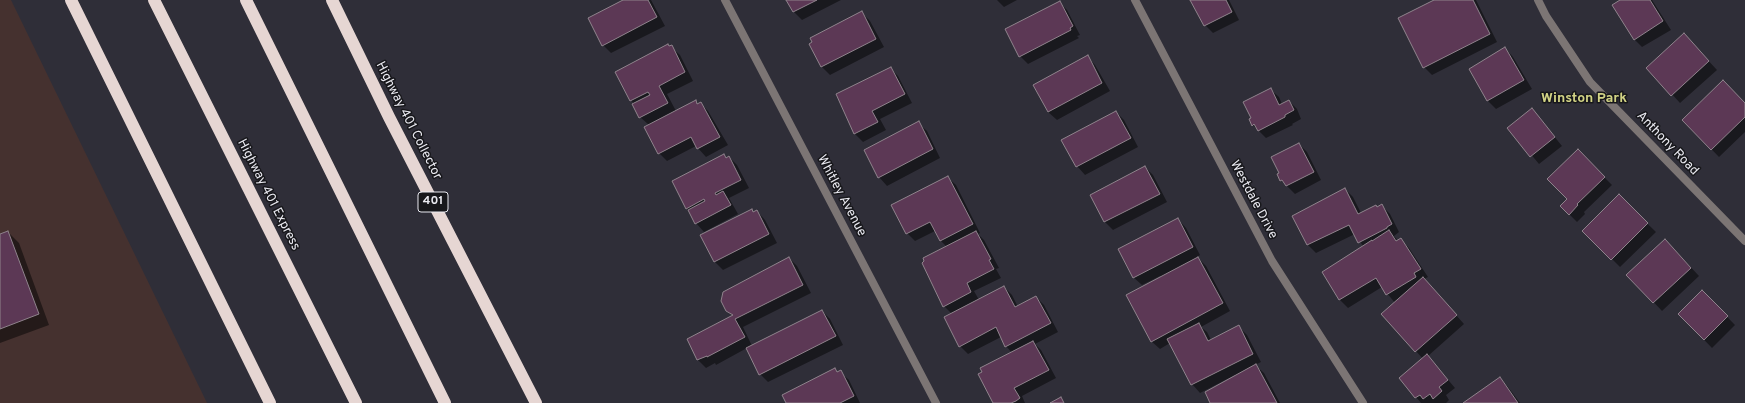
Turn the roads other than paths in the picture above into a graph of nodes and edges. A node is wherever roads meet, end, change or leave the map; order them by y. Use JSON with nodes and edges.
{"nodes":[{"id":1,"x":71,"y":0,"type":"edge"},
{"id":2,"x":154,"y":0,"type":"edge"},
{"id":3,"x":246,"y":0,"type":"edge"},
{"id":4,"x":332,"y":0,"type":"edge"},
{"id":5,"x":725,"y":0,"type":"edge"},
{"id":6,"x":1135,"y":0,"type":"edge"},
{"id":7,"x":1538,"y":0,"type":"edge"},
{"id":8,"x":1745,"y":240,"type":"edge"},
{"id":9,"x":270,"y":403,"type":"edge"},
{"id":10,"x":356,"y":403,"type":"edge"},
{"id":11,"x":446,"y":403,"type":"edge"},
{"id":12,"x":536,"y":403,"type":"edge"},
{"id":13,"x":936,"y":403,"type":"edge"},
{"id":14,"x":1363,"y":403,"type":"edge"}],
"edges":[{"from":1,"to":9,"type":"highway"},
{"from":2,"to":10,"type":"highway","name":"Highway 401 Express"},
{"from":3,"to":11,"type":"highway"},
{"from":4,"to":12,"type":"highway","name":"Highway 401 Collector","number":"401"},
{"from":5,"to":13,"type":"street","name":"Whitley Avenue"},
{"from":6,"to":14,"type":"street","name":"Westdale Drive"},
{"from":7,"to":8,"type":"street","name":"Anthony Road"}]}
